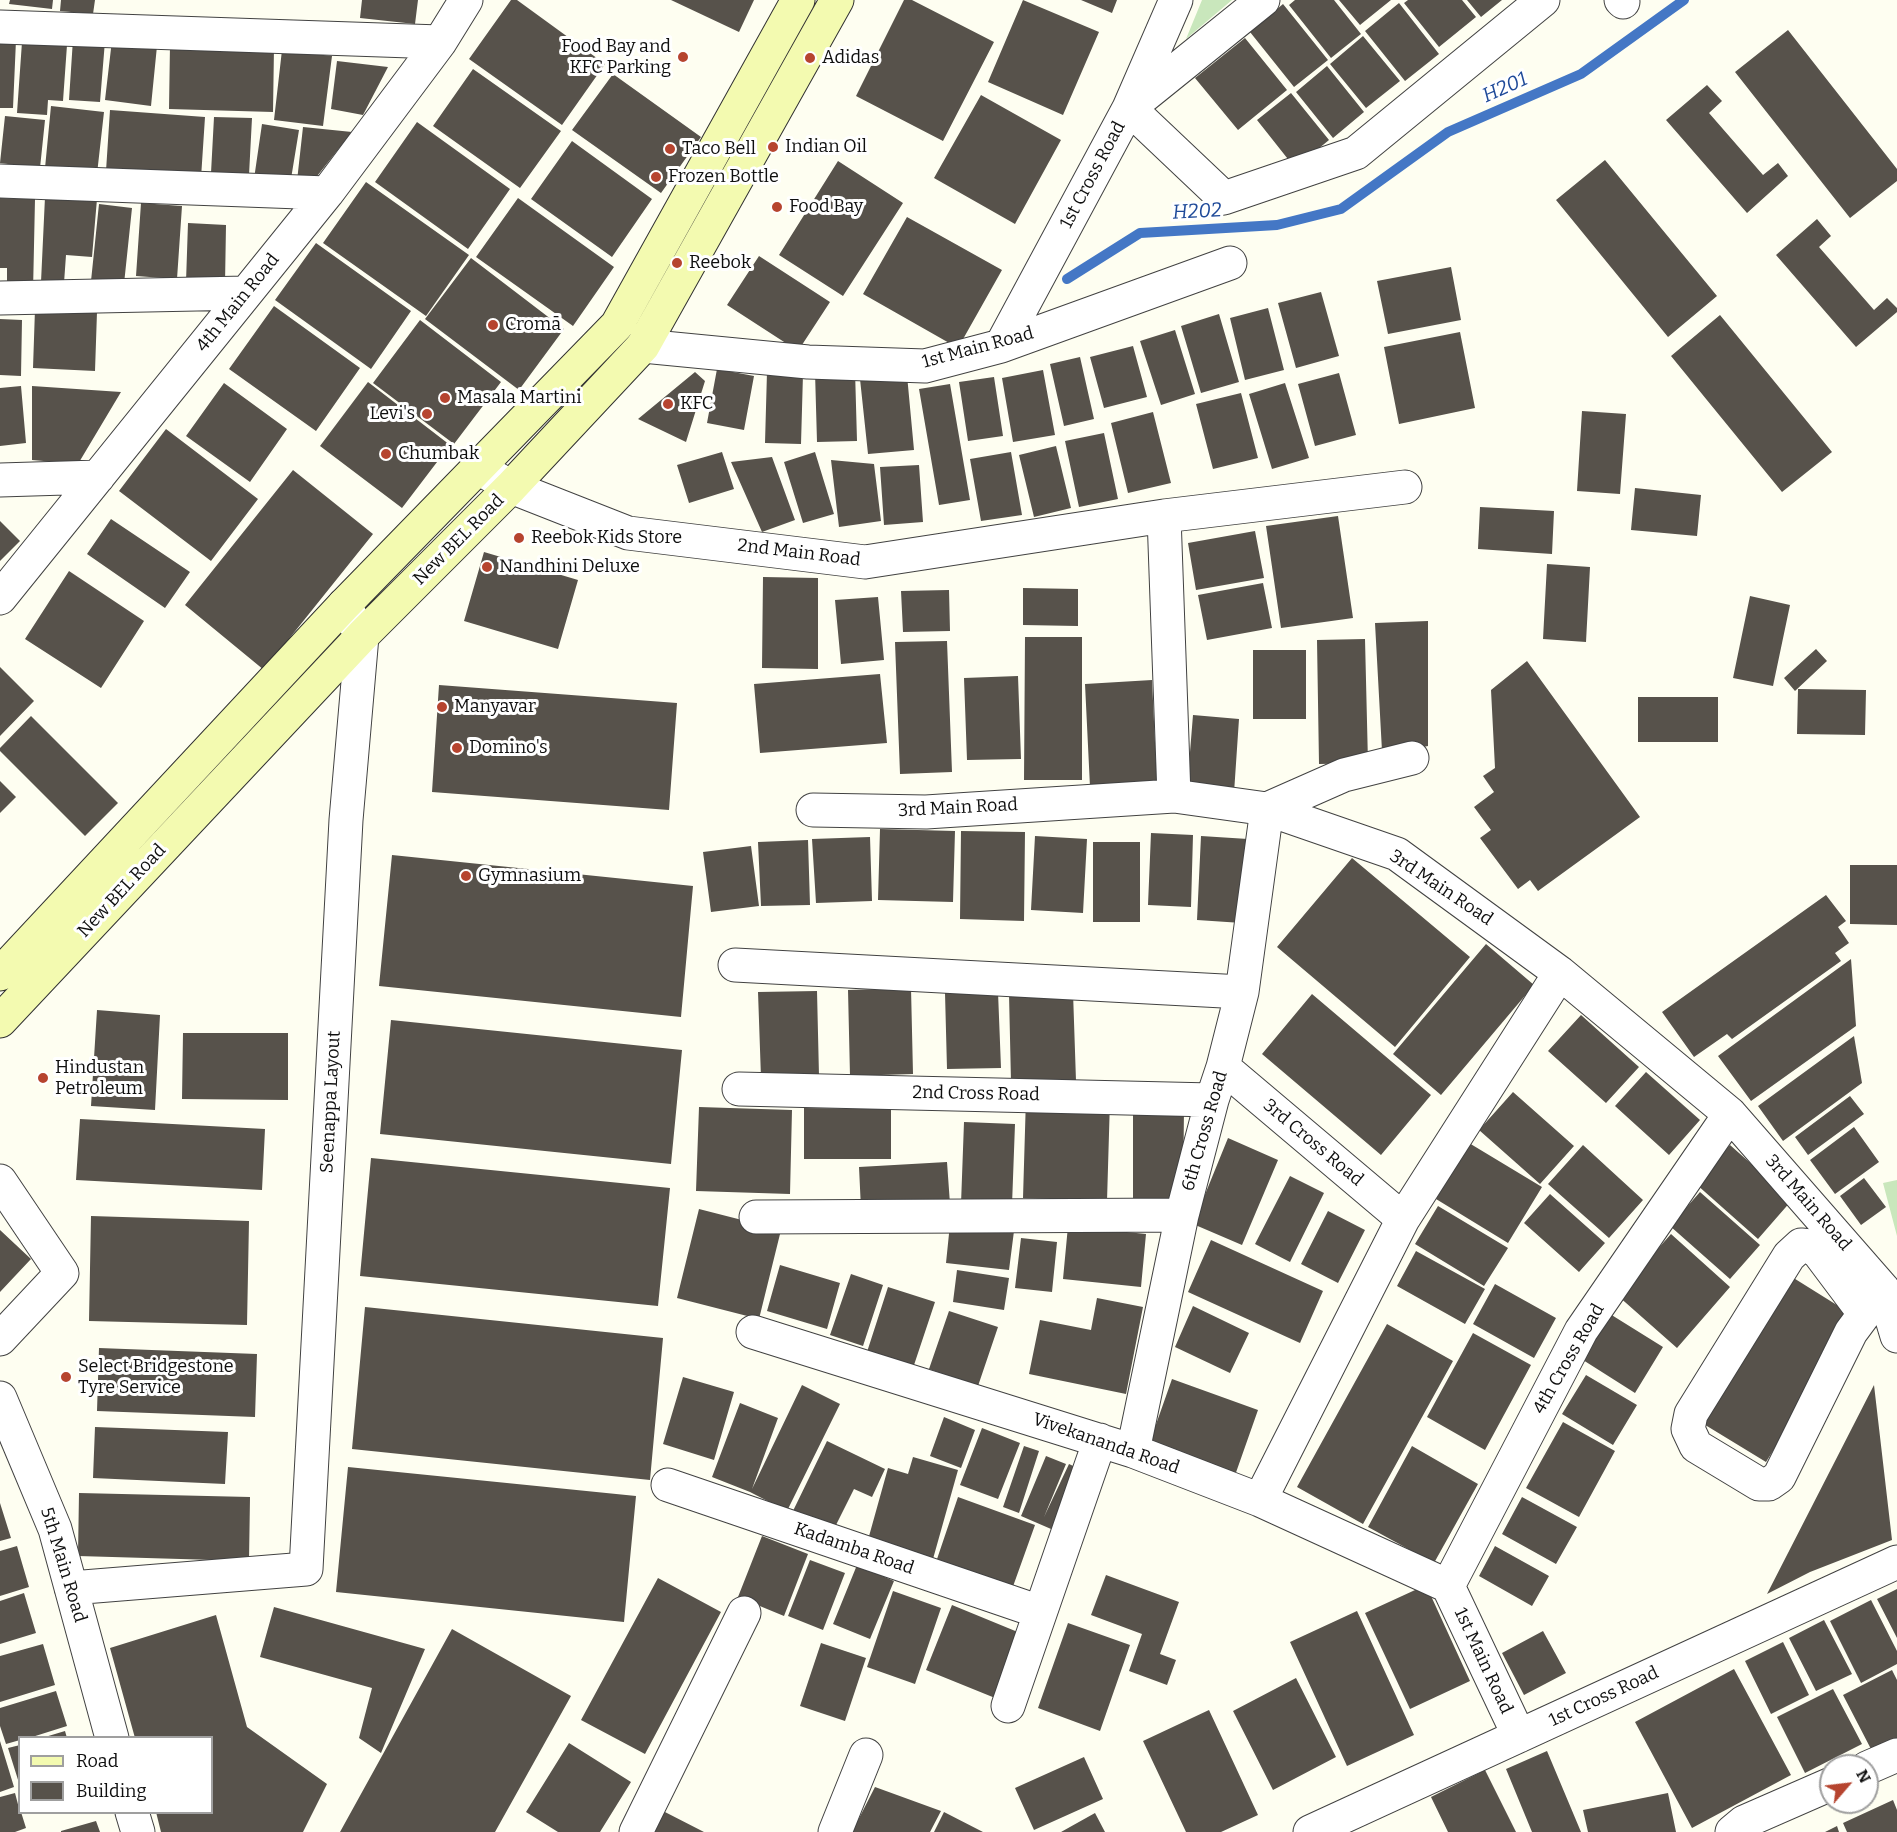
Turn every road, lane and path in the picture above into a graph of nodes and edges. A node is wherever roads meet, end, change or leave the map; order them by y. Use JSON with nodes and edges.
{"nodes":[{"id":1,"x":466,"y":0,"type":"edge"},
{"id":2,"x":798,"y":0,"type":"edge"},
{"id":3,"x":837,"y":0,"type":"edge"},
{"id":4,"x":1176,"y":0,"type":"edge"},
{"id":5,"x":1263,"y":0,"type":"edge"},
{"id":6,"x":1543,"y":0,"type":"edge"},
{"id":7,"x":0,"y":27,"type":"edge"},
{"id":8,"x":440,"y":42,"type":"junction"},
{"id":9,"x":1129,"y":108,"type":"junction"},
{"id":10,"x":0,"y":181,"type":"edge"},
{"id":11,"x":327,"y":193,"type":"junction"},
{"id":12,"x":1230,"y":263,"type":"dead end"},
{"id":13,"x":246,"y":293,"type":"junction"},
{"id":14,"x":0,"y":298,"type":"edge"},
{"id":15,"x":642,"y":346,"type":"junction"},
{"id":16,"x":1001,"y":346,"type":"junction"},
{"id":17,"x":477,"y":468,"type":"junction"},
{"id":18,"x":98,"y":477,"type":"junction"},
{"id":19,"x":0,"y":480,"type":"edge"},
{"id":20,"x":512,"y":487,"type":"junction"},
{"id":21,"x":1405,"y":487,"type":"dead end"},
{"id":22,"x":1164,"y":516,"type":"junction"},
{"id":23,"x":0,"y":598,"type":"edge"},
{"id":24,"x":344,"y":604,"type":"junction"},
{"id":25,"x":362,"y":636,"type":"junction"},
{"id":26,"x":1412,"y":758,"type":"dead end"},
{"id":27,"x":1174,"y":796,"type":"junction"},
{"id":28,"x":1267,"y":809,"type":"junction"},
{"id":29,"x":813,"y":810,"type":"dead end"},
{"id":30,"x":735,"y":965,"type":"dead end"},
{"id":31,"x":1560,"y":973,"type":"junction"},
{"id":32,"x":0,"y":974,"type":"edge"},
{"id":33,"x":1242,"y":992,"type":"junction"},
{"id":34,"x":0,"y":1021,"type":"edge"},
{"id":35,"x":1223,"y":1067,"type":"junction"},
{"id":36,"x":739,"y":1089,"type":"dead end"},
{"id":37,"x":1212,"y":1100,"type":"junction"},
{"id":38,"x":1730,"y":1114,"type":"junction"},
{"id":39,"x":0,"y":1181,"type":"edge"},
{"id":40,"x":1182,"y":1215,"type":"junction"},
{"id":41,"x":756,"y":1217,"type":"dead end"},
{"id":42,"x":1403,"y":1219,"type":"junction"},
{"id":43,"x":1827,"y":1245,"type":"junction"},
{"id":44,"x":1874,"y":1301,"type":"junction"},
{"id":45,"x":753,"y":1332,"type":"dead end"},
{"id":46,"x":1897,"y":1336,"type":"edge"},
{"id":47,"x":0,"y":1339,"type":"edge"},
{"id":48,"x":0,"y":1398,"type":"edge"},
{"id":49,"x":1100,"y":1440,"type":"junction"},
{"id":50,"x":1132,"y":1451,"type":"junction"},
{"id":51,"x":668,"y":1485,"type":"dead end"},
{"id":52,"x":1260,"y":1500,"type":"junction"},
{"id":53,"x":1897,"y":1562,"type":"edge"},
{"id":54,"x":1448,"y":1586,"type":"junction"},
{"id":55,"x":71,"y":1588,"type":"junction"},
{"id":56,"x":1040,"y":1612,"type":"junction"},
{"id":57,"x":744,"y":1613,"type":"dead end"},
{"id":58,"x":1008,"y":1706,"type":"dead end"},
{"id":59,"x":112,"y":1736,"type":"edge"},
{"id":60,"x":1519,"y":1736,"type":"junction"},
{"id":61,"x":866,"y":1755,"type":"dead end"},
{"id":62,"x":1897,"y":1755,"type":"edge"},
{"id":63,"x":1879,"y":1763,"type":"edge"},
{"id":64,"x":1819,"y":1790,"type":"edge"},
{"id":65,"x":133,"y":1814,"type":"edge"},
{"id":66,"x":1738,"y":1827,"type":"edge"},
{"id":67,"x":138,"y":1832,"type":"edge"},
{"id":68,"x":636,"y":1832,"type":"edge"},
{"id":69,"x":835,"y":1832,"type":"edge"},
{"id":70,"x":1310,"y":1832,"type":"edge"}],
"edges":[{"from":1,"to":8,"type":"street","name":"4th Main Road"},
{"from":2,"to":17,"type":"main road","name":"New BEL Road"},
{"from":3,"to":15,"type":"main road","name":"New BEL Road"},
{"from":4,"to":9,"type":"street","name":"1st Cross Road"},
{"from":5,"to":9,"type":"street"},
{"from":6,"to":9,"type":"street"},
{"from":7,"to":8,"type":"street"},
{"from":8,"to":11,"type":"street","name":"4th Main Road"},
{"from":9,"to":16,"type":"street","name":"1st Cross Road"},
{"from":10,"to":11,"type":"street"},
{"from":11,"to":13,"type":"street","name":"4th Main Road"},
{"from":12,"to":16,"type":"street","name":"1st Main Road"},
{"from":13,"to":14,"type":"street"},
{"from":13,"to":18,"type":"street","name":"4th Main Road"},
{"from":15,"to":16,"type":"street","name":"1st Main Road"},
{"from":15,"to":20,"type":"main road","name":"New BEL Road"},
{"from":17,"to":20,"type":"street","name":"2nd Main Road"},
{"from":17,"to":24,"type":"main road","name":"New BEL Road"},
{"from":18,"to":19,"type":"street"},
{"from":18,"to":23,"type":"street","name":"4th Main Road"},
{"from":20,"to":22,"type":"street","name":"2nd Main Road"},
{"from":20,"to":25,"type":"main road","name":"New BEL Road"},
{"from":21,"to":22,"type":"street","name":"2nd Main Road"},
{"from":22,"to":27,"type":"street"},
{"from":24,"to":25,"type":"street"},
{"from":24,"to":32,"type":"main road","name":"New BEL Road"},
{"from":25,"to":34,"type":"main road","name":"New BEL Road"},
{"from":25,"to":55,"type":"street","name":"Seenappa Layout"},
{"from":26,"to":28,"type":"street"},
{"from":27,"to":28,"type":"street","name":"3rd Main Road"},
{"from":27,"to":29,"type":"street","name":"3rd Main Road"},
{"from":28,"to":31,"type":"street","name":"3rd Main Road"},
{"from":28,"to":33,"type":"street","name":"6th Cross Road"},
{"from":30,"to":33,"type":"street"},
{"from":31,"to":38,"type":"street","name":"3rd Main Road"},
{"from":31,"to":42,"type":"street"},
{"from":33,"to":35,"type":"street","name":"6th Cross Road"},
{"from":35,"to":37,"type":"street","name":"6th Cross Road"},
{"from":35,"to":42,"type":"street","name":"3rd Cross Road"},
{"from":36,"to":37,"type":"street","name":"2nd Cross Road"},
{"from":37,"to":40,"type":"street","name":"6th Cross Road"},
{"from":38,"to":43,"type":"street","name":"3rd Main Road"},
{"from":38,"to":54,"type":"street","name":"4th Cross Road"},
{"from":39,"to":47,"type":"street"},
{"from":40,"to":41,"type":"street"},
{"from":40,"to":50,"type":"street","name":"6th Cross Road"},
{"from":42,"to":52,"type":"street"},
{"from":43,"to":44,"type":"street","name":"3rd Main Road"},
{"from":43,"to":44,"type":"street"},
{"from":44,"to":46,"type":"street","name":"3rd Main Road"},
{"from":45,"to":49,"type":"street","name":"Vivekananda Road"},
{"from":48,"to":55,"type":"street","name":"5th Main Road"},
{"from":49,"to":50,"type":"street","name":"Vivekananda Road"},
{"from":49,"to":56,"type":"street"},
{"from":50,"to":52,"type":"street","name":"Vivekananda Road"},
{"from":51,"to":56,"type":"street","name":"Kadamba Road"},
{"from":52,"to":54,"type":"street","name":"Vivekananda Road"},
{"from":53,"to":60,"type":"street","name":"1st Cross Road"},
{"from":54,"to":60,"type":"street","name":"1st Main Road"},
{"from":55,"to":59,"type":"street","name":"5th Main Road"},
{"from":56,"to":58,"type":"street"},
{"from":57,"to":68,"type":"street"},
{"from":60,"to":70,"type":"street","name":"1st Cross Road"},
{"from":61,"to":69,"type":"street"},
{"from":62,"to":63,"type":"street"},
{"from":64,"to":66,"type":"street"},
{"from":65,"to":67,"type":"street"}]}
